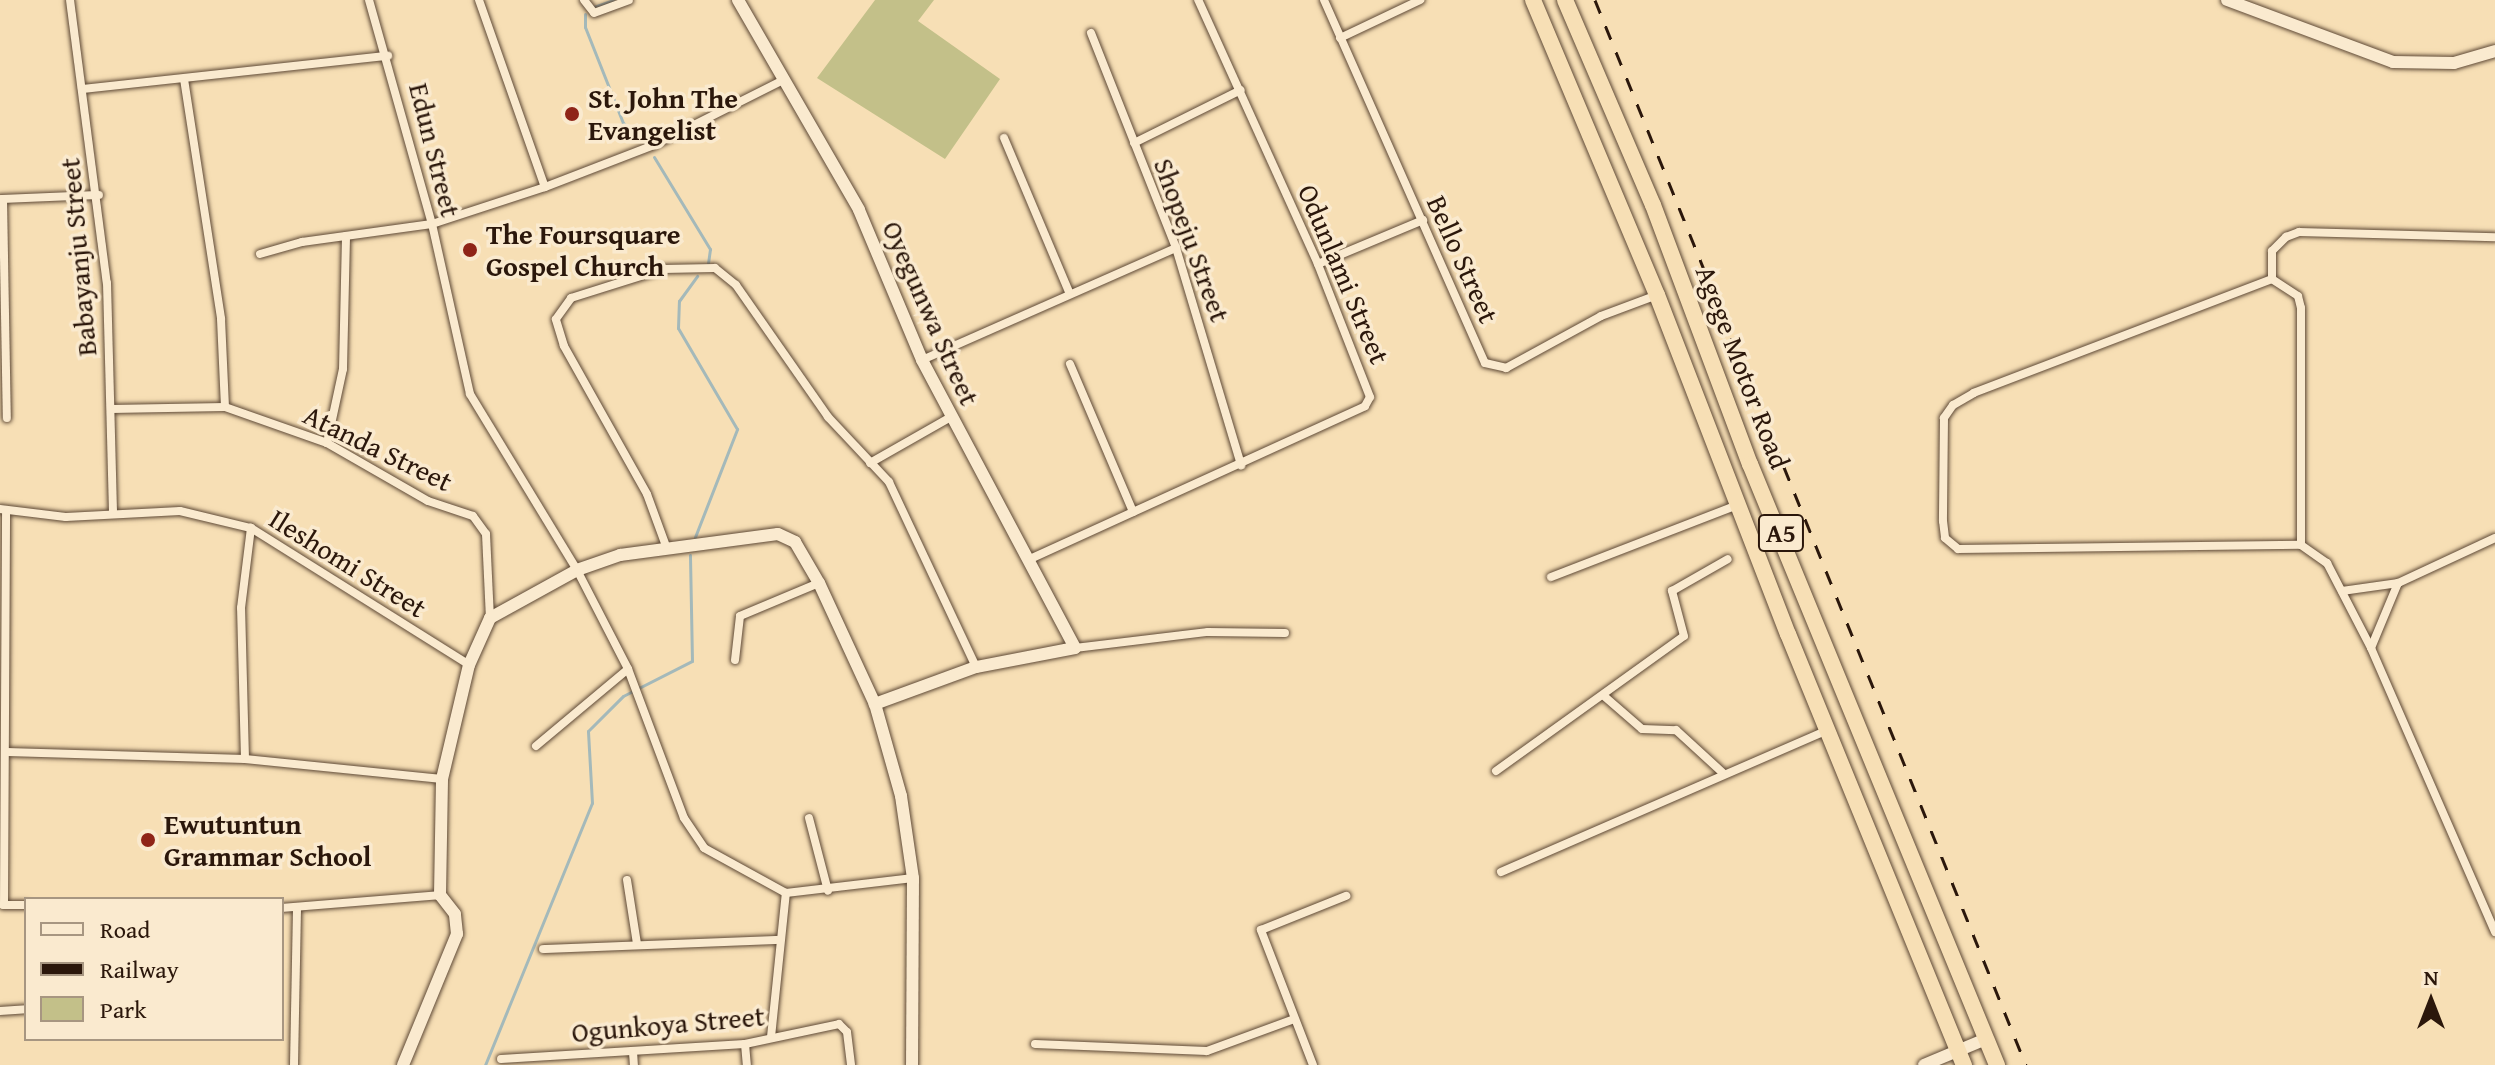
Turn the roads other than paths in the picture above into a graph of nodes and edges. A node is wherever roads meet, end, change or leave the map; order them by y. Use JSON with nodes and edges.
{"nodes":[{"id":1,"x":70,"y":0,"type":"edge"},
{"id":2,"x":369,"y":0,"type":"edge"},
{"id":3,"x":479,"y":0,"type":"edge"},
{"id":4,"x":584,"y":0,"type":"edge"},
{"id":5,"x":629,"y":0,"type":"edge"},
{"id":6,"x":738,"y":0,"type":"edge"},
{"id":7,"x":1198,"y":0,"type":"edge"},
{"id":8,"x":1324,"y":0,"type":"edge"},
{"id":9,"x":1420,"y":0,"type":"edge"},
{"id":10,"x":1533,"y":0,"type":"edge"},
{"id":11,"x":1565,"y":0,"type":"edge"},
{"id":12,"x":2227,"y":0,"type":"edge"},
{"id":13,"x":1091,"y":33,"type":"dead end"},
{"id":14,"x":1340,"y":38,"type":"junction"},
{"id":15,"x":2495,"y":51,"type":"edge"},
{"id":16,"x":388,"y":56,"type":"junction"},
{"id":17,"x":184,"y":79,"type":"junction"},
{"id":18,"x":785,"y":79,"type":"junction"},
{"id":19,"x":82,"y":89,"type":"junction"},
{"id":20,"x":1241,"y":90,"type":"junction"},
{"id":21,"x":1004,"y":138,"type":"dead end"},
{"id":22,"x":1134,"y":143,"type":"junction"},
{"id":23,"x":545,"y":187,"type":"junction"},
{"id":24,"x":99,"y":195,"type":"junction"},
{"id":25,"x":2,"y":199,"type":"edge"},
{"id":26,"x":1423,"y":220,"type":"junction"},
{"id":27,"x":432,"y":224,"type":"junction"},
{"id":28,"x":346,"y":236,"type":"junction"},
{"id":29,"x":2495,"y":237,"type":"edge"},
{"id":30,"x":1176,"y":248,"type":"junction"},
{"id":31,"x":260,"y":254,"type":"dead end"},
{"id":32,"x":1318,"y":264,"type":"junction"},
{"id":33,"x":2272,"y":279,"type":"junction"},
{"id":34,"x":1070,"y":294,"type":"junction"},
{"id":35,"x":1657,"y":295,"type":"junction"},
{"id":36,"x":922,"y":360,"type":"junction"},
{"id":37,"x":1070,"y":364,"type":"dead end"},
{"id":38,"x":225,"y":407,"type":"junction"},
{"id":39,"x":111,"y":409,"type":"junction"},
{"id":40,"x":951,"y":417,"type":"junction"},
{"id":41,"x":7,"y":418,"type":"dead end"},
{"id":42,"x":327,"y":443,"type":"junction"},
{"id":43,"x":870,"y":463,"type":"junction"},
{"id":44,"x":1241,"y":465,"type":"junction"},
{"id":45,"x":1738,"y":504,"type":"junction"},
{"id":46,"x":3,"y":511,"type":"edge"},
{"id":47,"x":113,"y":512,"type":"junction"},
{"id":48,"x":1133,"y":512,"type":"junction"},
{"id":49,"x":0,"y":523,"type":"edge"},
{"id":50,"x":251,"y":528,"type":"junction"},
{"id":51,"x":2495,"y":538,"type":"edge"},
{"id":52,"x":2301,"y":545,"type":"junction"},
{"id":53,"x":666,"y":546,"type":"junction"},
{"id":54,"x":1030,"y":559,"type":"junction"},
{"id":55,"x":1728,"y":559,"type":"dead end"},
{"id":56,"x":577,"y":570,"type":"junction"},
{"id":57,"x":1551,"y":577,"type":"dead end"},
{"id":58,"x":819,"y":583,"type":"junction"},
{"id":59,"x":2398,"y":583,"type":"junction"},
{"id":60,"x":2342,"y":591,"type":"junction"},
{"id":61,"x":490,"y":618,"type":"junction"},
{"id":62,"x":1285,"y":633,"type":"dead end"},
{"id":63,"x":1075,"y":648,"type":"junction"},
{"id":64,"x":2371,"y":648,"type":"junction"},
{"id":65,"x":735,"y":660,"type":"dead end"},
{"id":66,"x":469,"y":665,"type":"junction"},
{"id":67,"x":976,"y":667,"type":"junction"},
{"id":68,"x":628,"y":669,"type":"junction"},
{"id":69,"x":1604,"y":696,"type":"junction"},
{"id":70,"x":875,"y":704,"type":"junction"},
{"id":71,"x":1828,"y":730,"type":"junction"},
{"id":72,"x":536,"y":746,"type":"dead end"},
{"id":73,"x":7,"y":752,"type":"junction"},
{"id":74,"x":245,"y":759,"type":"junction"},
{"id":75,"x":1496,"y":771,"type":"dead end"},
{"id":76,"x":1723,"y":773,"type":"junction"},
{"id":77,"x":442,"y":779,"type":"junction"},
{"id":78,"x":809,"y":818,"type":"dead end"},
{"id":79,"x":1501,"y":872,"type":"dead end"},
{"id":80,"x":913,"y":878,"type":"junction"},
{"id":81,"x":627,"y":880,"type":"dead end"},
{"id":82,"x":828,"y":891,"type":"junction"},
{"id":83,"x":786,"y":893,"type":"junction"},
{"id":84,"x":440,"y":895,"type":"junction"},
{"id":85,"x":1346,"y":896,"type":"dead end"},
{"id":86,"x":2,"y":905,"type":"edge"},
{"id":87,"x":24,"y":905,"type":"edge"},
{"id":88,"x":284,"y":908,"type":"edge"},
{"id":89,"x":297,"y":908,"type":"junction"},
{"id":90,"x":2495,"y":932,"type":"edge"},
{"id":91,"x":778,"y":940,"type":"junction"},
{"id":92,"x":637,"y":944,"type":"junction"},
{"id":93,"x":543,"y":949,"type":"dead end"},
{"id":94,"x":24,"y":1009,"type":"edge"},
{"id":95,"x":0,"y":1011,"type":"edge"},
{"id":96,"x":284,"y":1012,"type":"edge"},
{"id":97,"x":294,"y":1012,"type":"junction"},
{"id":98,"x":1294,"y":1019,"type":"junction"},
{"id":99,"x":771,"y":1037,"type":"junction"},
{"id":100,"x":1986,"y":1039,"type":"junction"},
{"id":101,"x":745,"y":1044,"type":"junction"},
{"id":102,"x":1035,"y":1044,"type":"dead end"},
{"id":103,"x":633,"y":1052,"type":"junction"},
{"id":104,"x":1961,"y":1058,"type":"edge"},
{"id":105,"x":501,"y":1059,"type":"dead end"},
{"id":106,"x":570,"y":1060,"type":"edge"},
{"id":107,"x":294,"y":1065,"type":"edge"},
{"id":108,"x":403,"y":1065,"type":"edge"},
{"id":109,"x":634,"y":1065,"type":"edge"},
{"id":110,"x":747,"y":1065,"type":"edge"},
{"id":111,"x":851,"y":1065,"type":"edge"},
{"id":112,"x":912,"y":1065,"type":"edge"},
{"id":113,"x":1313,"y":1065,"type":"edge"},
{"id":114,"x":1924,"y":1065,"type":"edge"},
{"id":115,"x":1997,"y":1065,"type":"edge"}],
"edges":[{"from":1,"to":19,"type":"street","name":"Babayanju Street"},
{"from":2,"to":16,"type":"street","name":"Edun Street"},
{"from":3,"to":23,"type":"street"},
{"from":4,"to":5,"type":"street"},
{"from":6,"to":18,"type":"street","name":"Oyegunwa Street"},
{"from":7,"to":20,"type":"street","name":"Odunlami Street"},
{"from":8,"to":14,"type":"street","name":"Bello Street"},
{"from":9,"to":14,"type":"street"},
{"from":10,"to":35,"type":"highway","name":"Agege Motor Road","number":"A5"},
{"from":11,"to":100,"type":"highway","name":"Agege Motor Road","number":"A5"},
{"from":12,"to":15,"type":"street"},
{"from":13,"to":22,"type":"street","name":"Shopeju Street"},
{"from":14,"to":26,"type":"street","name":"Bello Street"},
{"from":16,"to":17,"type":"street"},
{"from":16,"to":27,"type":"street","name":"Edun Street"},
{"from":17,"to":19,"type":"street"},
{"from":17,"to":38,"type":"street"},
{"from":18,"to":23,"type":"street"},
{"from":18,"to":36,"type":"street","name":"Oyegunwa Street"},
{"from":19,"to":24,"type":"street","name":"Babayanju Street"},
{"from":20,"to":22,"type":"street"},
{"from":20,"to":32,"type":"street","name":"Odunlami Street"},
{"from":21,"to":34,"type":"street"},
{"from":22,"to":30,"type":"street","name":"Shopeju Street"},
{"from":23,"to":27,"type":"street"},
{"from":24,"to":25,"type":"street"},
{"from":24,"to":39,"type":"street","name":"Babayanju Street"},
{"from":25,"to":41,"type":"street"},
{"from":26,"to":32,"type":"street"},
{"from":26,"to":35,"type":"street","name":"Bello Street"},
{"from":27,"to":28,"type":"street"},
{"from":27,"to":56,"type":"street","name":"Edun Street"},
{"from":28,"to":31,"type":"street"},
{"from":28,"to":42,"type":"street"},
{"from":29,"to":33,"type":"street"},
{"from":30,"to":34,"type":"street"},
{"from":30,"to":44,"type":"street","name":"Shopeju Street"},
{"from":32,"to":44,"type":"street","name":"Odunlami Street"},
{"from":33,"to":52,"type":"street"},
{"from":33,"to":52,"type":"street"},
{"from":34,"to":36,"type":"street"},
{"from":35,"to":45,"type":"highway","name":"Agege Motor Road","number":"A5"},
{"from":36,"to":40,"type":"street","name":"Oyegunwa Street"},
{"from":37,"to":48,"type":"street"},
{"from":38,"to":39,"type":"street","name":"Atanda Street"},
{"from":38,"to":42,"type":"street","name":"Atanda Street"},
{"from":39,"to":47,"type":"street","name":"Babayanju Street"},
{"from":40,"to":43,"type":"street"},
{"from":40,"to":54,"type":"street","name":"Oyegunwa Street"},
{"from":42,"to":61,"type":"street","name":"Atanda Street"},
{"from":43,"to":53,"type":"street"},
{"from":43,"to":67,"type":"street"},
{"from":44,"to":48,"type":"street","name":"Odunlami Street"},
{"from":45,"to":57,"type":"street"},
{"from":45,"to":71,"type":"highway","name":"Agege Motor Road","number":"A5"},
{"from":46,"to":47,"type":"street","name":"Ileshomi Street"},
{"from":46,"to":49,"type":"street"},
{"from":46,"to":73,"type":"street"},
{"from":47,"to":50,"type":"street","name":"Ileshomi Street"},
{"from":48,"to":54,"type":"street","name":"Odunlami Street"},
{"from":50,"to":66,"type":"street","name":"Ileshomi Street"},
{"from":50,"to":74,"type":"street"},
{"from":51,"to":59,"type":"street"},
{"from":52,"to":60,"type":"street"},
{"from":53,"to":56,"type":"street"},
{"from":53,"to":58,"type":"street"},
{"from":54,"to":63,"type":"street","name":"Oyegunwa Street"},
{"from":55,"to":69,"type":"street"},
{"from":56,"to":61,"type":"street"},
{"from":56,"to":68,"type":"street","name":"Edun Street"},
{"from":58,"to":65,"type":"street"},
{"from":58,"to":70,"type":"street"},
{"from":59,"to":60,"type":"street"},
{"from":59,"to":64,"type":"street"},
{"from":60,"to":64,"type":"street"},
{"from":61,"to":66,"type":"street"},
{"from":62,"to":63,"type":"street"},
{"from":63,"to":67,"type":"street"},
{"from":64,"to":90,"type":"street"},
{"from":66,"to":77,"type":"street"},
{"from":67,"to":70,"type":"street"},
{"from":68,"to":72,"type":"street"},
{"from":68,"to":83,"type":"street","name":"Edun Street"},
{"from":69,"to":75,"type":"street"},
{"from":69,"to":76,"type":"street"},
{"from":70,"to":80,"type":"street"},
{"from":71,"to":76,"type":"street"},
{"from":71,"to":104,"type":"highway","name":"Agege Motor Road","number":"A5"},
{"from":73,"to":74,"type":"street"},
{"from":73,"to":86,"type":"street"},
{"from":74,"to":77,"type":"street"},
{"from":76,"to":79,"type":"street"},
{"from":77,"to":84,"type":"street"},
{"from":78,"to":82,"type":"street"},
{"from":80,"to":82,"type":"street"},
{"from":80,"to":112,"type":"street"},
{"from":81,"to":92,"type":"street"},
{"from":82,"to":83,"type":"street"},
{"from":83,"to":91,"type":"street"},
{"from":84,"to":89,"type":"street"},
{"from":84,"to":108,"type":"street"},
{"from":85,"to":98,"type":"street"},
{"from":86,"to":87,"type":"street"},
{"from":88,"to":89,"type":"street"},
{"from":89,"to":97,"type":"street"},
{"from":91,"to":92,"type":"street"},
{"from":91,"to":99,"type":"street"},
{"from":92,"to":93,"type":"street"},
{"from":94,"to":95,"type":"street"},
{"from":96,"to":97,"type":"street"},
{"from":97,"to":107,"type":"street"},
{"from":98,"to":102,"type":"street"},
{"from":98,"to":113,"type":"street"},
{"from":99,"to":101,"type":"street","name":"Ogunkoya Street"},
{"from":99,"to":111,"type":"street","name":"Ogunkoya Street"},
{"from":100,"to":104,"type":"street"},
{"from":100,"to":115,"type":"highway","name":"Agege Motor Road","number":"A5"},
{"from":101,"to":103,"type":"street","name":"Ogunkoya Street"},
{"from":101,"to":110,"type":"street"},
{"from":103,"to":106,"type":"street","name":"Ogunkoya Street"},
{"from":103,"to":109,"type":"street"},
{"from":104,"to":114,"type":"street"},
{"from":105,"to":106,"type":"street","name":"Ogunkoya Street"}]}
